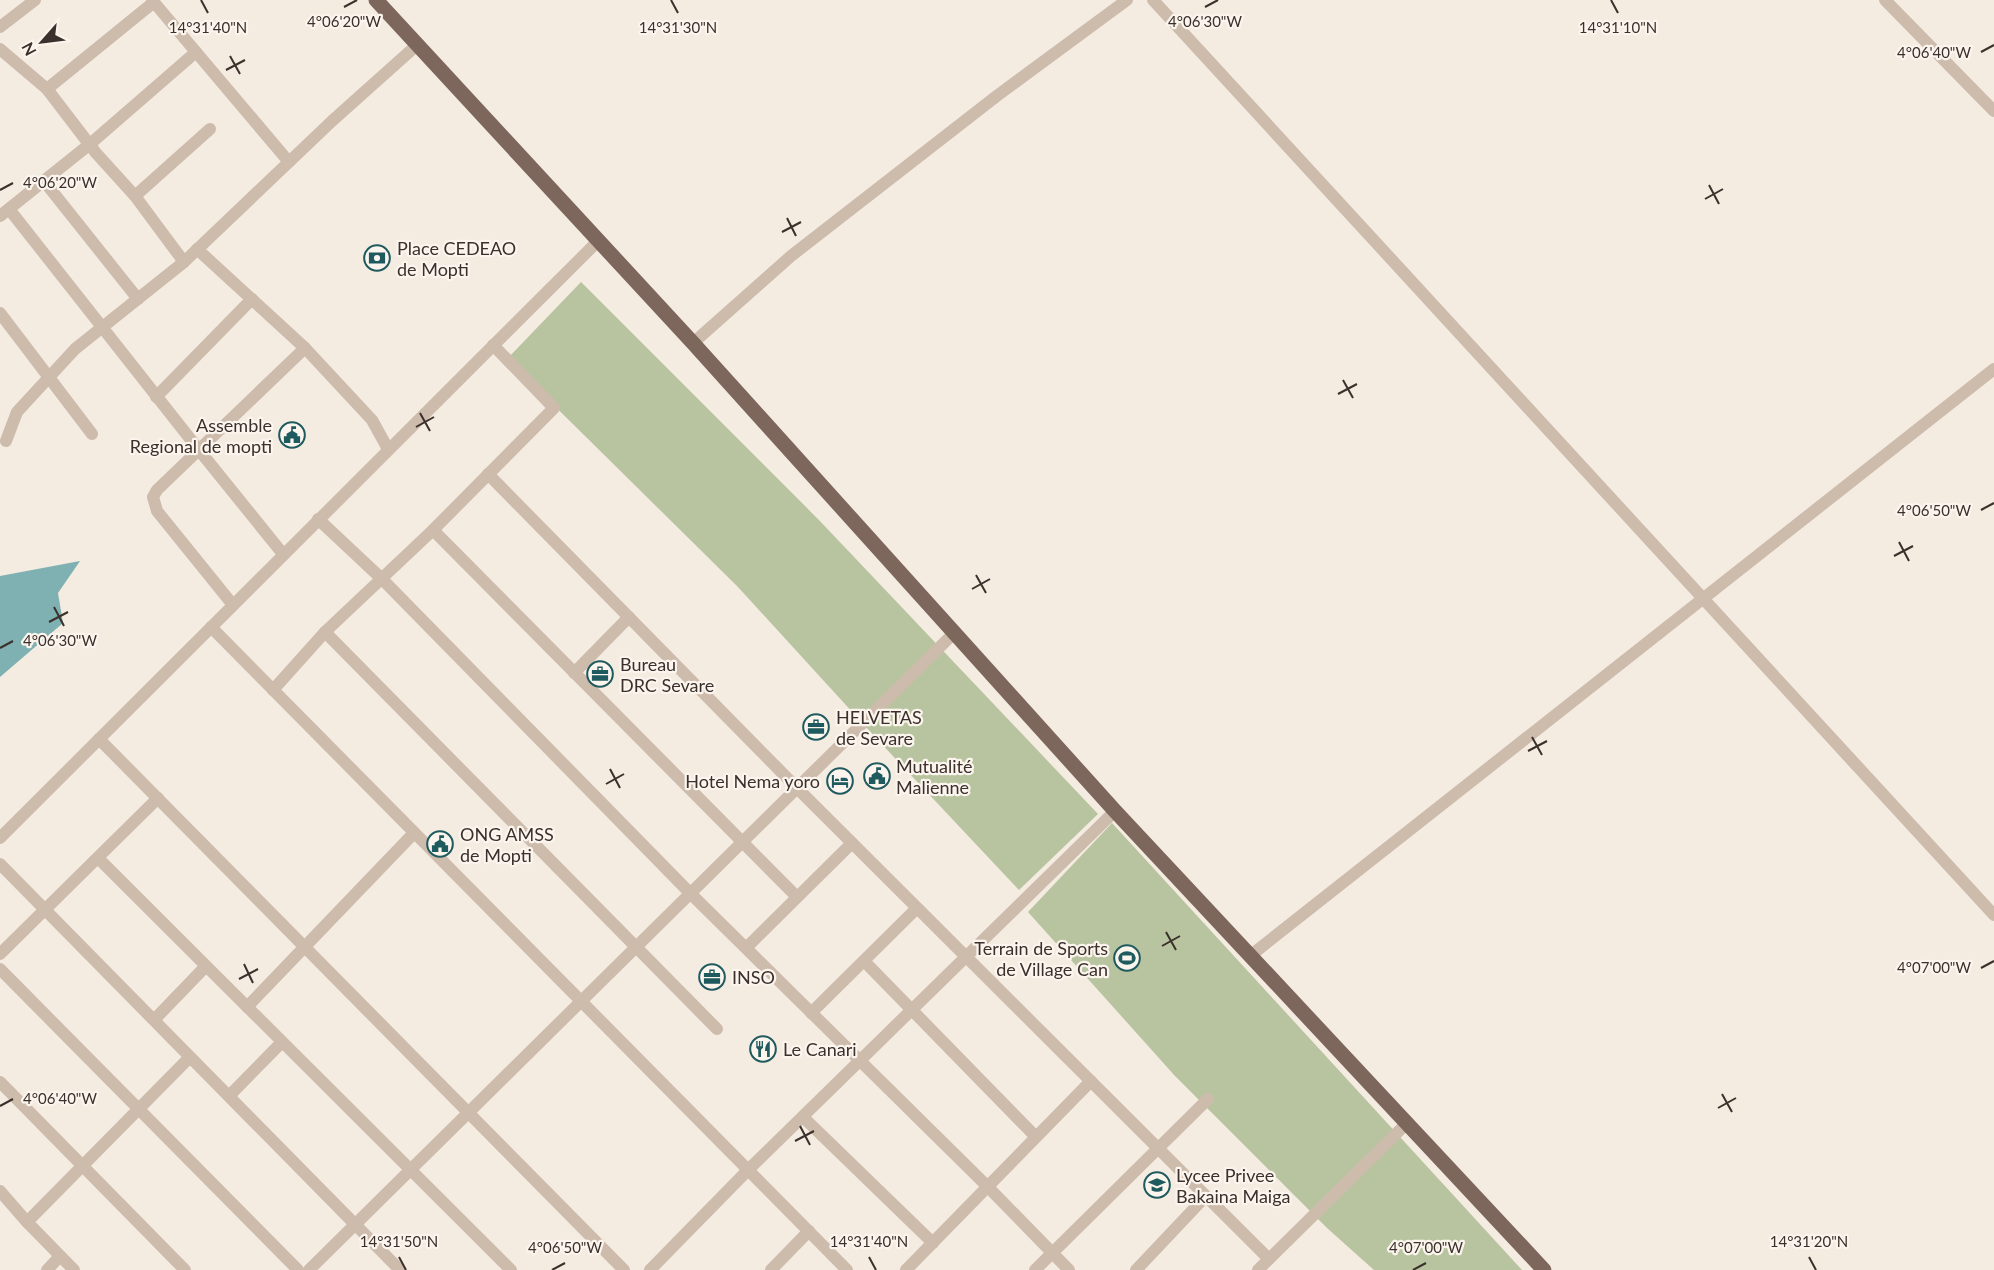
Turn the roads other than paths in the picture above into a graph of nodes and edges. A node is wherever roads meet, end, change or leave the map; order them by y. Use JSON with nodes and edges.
{"nodes":[{"id":1,"x":35,"y":0,"type":"edge"},
{"id":2,"x":376,"y":0,"type":"edge"},
{"id":3,"x":1127,"y":0,"type":"edge"},
{"id":4,"x":1152,"y":0,"type":"edge"},
{"id":5,"x":1885,"y":0,"type":"edge"},
{"id":6,"x":153,"y":1,"type":"edge"},
{"id":7,"x":0,"y":27,"type":"edge"},
{"id":8,"x":417,"y":45,"type":"junction"},
{"id":9,"x":0,"y":49,"type":"edge"},
{"id":10,"x":196,"y":52,"type":"junction"},
{"id":11,"x":48,"y":89,"type":"junction"},
{"id":12,"x":1994,"y":111,"type":"edge"},
{"id":13,"x":210,"y":129,"type":"dead end"},
{"id":14,"x":90,"y":144,"type":"junction"},
{"id":15,"x":289,"y":162,"type":"junction"},
{"id":16,"x":44,"y":181,"type":"junction"},
{"id":17,"x":135,"y":196,"type":"junction"},
{"id":18,"x":5,"y":213,"type":"edge"},
{"id":19,"x":599,"y":240,"type":"junction"},
{"id":20,"x":197,"y":249,"type":"junction"},
{"id":21,"x":184,"y":262,"type":"junction"},
{"id":22,"x":138,"y":299,"type":"junction"},
{"id":23,"x":252,"y":299,"type":"junction"},
{"id":24,"x":0,"y":313,"type":"edge"},
{"id":25,"x":103,"y":328,"type":"junction"},
{"id":26,"x":693,"y":343,"type":"junction"},
{"id":27,"x":494,"y":345,"type":"junction"},
{"id":28,"x":305,"y":348,"type":"junction"},
{"id":29,"x":1994,"y":369,"type":"edge"},
{"id":30,"x":50,"y":378,"type":"junction"},
{"id":31,"x":156,"y":397,"type":"junction"},
{"id":32,"x":92,"y":434,"type":"dead end"},
{"id":33,"x":6,"y":441,"type":"dead end"},
{"id":34,"x":388,"y":449,"type":"junction"},
{"id":35,"x":199,"y":450,"type":"junction"},
{"id":36,"x":488,"y":474,"type":"junction"},
{"id":37,"x":318,"y":519,"type":"junction"},
{"id":38,"x":433,"y":530,"type":"junction"},
{"id":39,"x":283,"y":554,"type":"junction"},
{"id":40,"x":382,"y":579,"type":"junction"},
{"id":41,"x":1702,"y":600,"type":"junction"},
{"id":42,"x":233,"y":605,"type":"junction"},
{"id":43,"x":629,"y":617,"type":"junction"},
{"id":44,"x":211,"y":627,"type":"junction"},
{"id":45,"x":325,"y":632,"type":"junction"},
{"id":46,"x":954,"y":633,"type":"junction"},
{"id":47,"x":574,"y":673,"type":"junction"},
{"id":48,"x":273,"y":690,"type":"junction"},
{"id":49,"x":99,"y":739,"type":"junction"},
{"id":50,"x":797,"y":788,"type":"junction"},
{"id":51,"x":158,"y":798,"type":"junction"},
{"id":52,"x":1115,"y":811,"type":"junction"},
{"id":53,"x":414,"y":833,"type":"junction"},
{"id":54,"x":0,"y":837,"type":"edge"},
{"id":55,"x":743,"y":842,"type":"junction"},
{"id":56,"x":852,"y":843,"type":"junction"},
{"id":57,"x":98,"y":858,"type":"junction"},
{"id":58,"x":0,"y":864,"type":"edge"},
{"id":59,"x":690,"y":893,"type":"junction"},
{"id":60,"x":798,"y":897,"type":"junction"},
{"id":61,"x":917,"y":908,"type":"junction"},
{"id":62,"x":46,"y":911,"type":"junction"},
{"id":63,"x":1994,"y":915,"type":"edge"},
{"id":64,"x":636,"y":946,"type":"junction"},
{"id":65,"x":305,"y":947,"type":"junction"},
{"id":66,"x":746,"y":948,"type":"junction"},
{"id":67,"x":0,"y":954,"type":"edge"},
{"id":68,"x":1251,"y":956,"type":"junction"},
{"id":69,"x":967,"y":957,"type":"junction"},
{"id":70,"x":864,"y":962,"type":"junction"},
{"id":71,"x":206,"y":966,"type":"junction"},
{"id":72,"x":0,"y":969,"type":"edge"},
{"id":73,"x":581,"y":1001,"type":"junction"},
{"id":74,"x":247,"y":1007,"type":"junction"},
{"id":75,"x":913,"y":1011,"type":"junction"},
{"id":76,"x":811,"y":1013,"type":"junction"},
{"id":77,"x":154,"y":1020,"type":"junction"},
{"id":78,"x":717,"y":1029,"type":"dead end"},
{"id":79,"x":282,"y":1042,"type":"junction"},
{"id":80,"x":190,"y":1057,"type":"junction"},
{"id":81,"x":860,"y":1062,"type":"junction"},
{"id":82,"x":1091,"y":1081,"type":"junction"},
{"id":83,"x":0,"y":1082,"type":"edge"},
{"id":84,"x":229,"y":1096,"type":"junction"},
{"id":85,"x":1208,"y":1099,"type":"dead end"},
{"id":86,"x":138,"y":1110,"type":"junction"},
{"id":87,"x":469,"y":1113,"type":"junction"},
{"id":88,"x":803,"y":1117,"type":"junction"},
{"id":89,"x":1407,"y":1123,"type":"junction"},
{"id":90,"x":1036,"y":1137,"type":"junction"},
{"id":91,"x":1158,"y":1148,"type":"junction"},
{"id":92,"x":82,"y":1166,"type":"junction"},
{"id":93,"x":411,"y":1169,"type":"junction"},
{"id":94,"x":749,"y":1169,"type":"junction"},
{"id":95,"x":987,"y":1186,"type":"junction"},
{"id":96,"x":0,"y":1191,"type":"edge"},
{"id":97,"x":1206,"y":1196,"type":"junction"},
{"id":98,"x":27,"y":1222,"type":"junction"},
{"id":99,"x":355,"y":1224,"type":"junction"},
{"id":100,"x":809,"y":1231,"type":"junction"},
{"id":101,"x":933,"y":1242,"type":"junction"},
{"id":102,"x":1052,"y":1252,"type":"junction"},
{"id":103,"x":60,"y":1256,"type":"junction"},
{"id":104,"x":1269,"y":1259,"type":"junction"},
{"id":105,"x":47,"y":1270,"type":"edge"},
{"id":106,"x":74,"y":1270,"type":"edge"},
{"id":107,"x":185,"y":1270,"type":"edge"},
{"id":108,"x":298,"y":1270,"type":"edge"},
{"id":109,"x":309,"y":1270,"type":"edge"},
{"id":110,"x":400,"y":1270,"type":"edge"},
{"id":111,"x":511,"y":1270,"type":"edge"},
{"id":112,"x":624,"y":1270,"type":"edge"},
{"id":113,"x":650,"y":1270,"type":"edge"},
{"id":114,"x":771,"y":1270,"type":"edge"},
{"id":115,"x":847,"y":1270,"type":"edge"},
{"id":116,"x":906,"y":1270,"type":"edge"},
{"id":117,"x":1035,"y":1270,"type":"edge"},
{"id":118,"x":1069,"y":1270,"type":"edge"},
{"id":119,"x":1136,"y":1270,"type":"edge"},
{"id":120,"x":1258,"y":1270,"type":"edge"},
{"id":121,"x":1544,"y":1270,"type":"edge"}],
"edges":[{"from":1,"to":7,"type":"street"},
{"from":2,"to":8,"type":"main road"},
{"from":3,"to":26,"type":"street"},
{"from":4,"to":41,"type":"street"},
{"from":5,"to":12,"type":"street"},
{"from":6,"to":10,"type":"street"},
{"from":6,"to":11,"type":"street"},
{"from":8,"to":15,"type":"street"},
{"from":8,"to":19,"type":"main road"},
{"from":9,"to":11,"type":"street"},
{"from":10,"to":14,"type":"street"},
{"from":10,"to":15,"type":"street"},
{"from":11,"to":14,"type":"street"},
{"from":13,"to":17,"type":"street"},
{"from":14,"to":16,"type":"street"},
{"from":14,"to":17,"type":"street"},
{"from":15,"to":20,"type":"street"},
{"from":16,"to":18,"type":"street"},
{"from":16,"to":22,"type":"street"},
{"from":17,"to":21,"type":"street"},
{"from":18,"to":25,"type":"street"},
{"from":19,"to":26,"type":"main road"},
{"from":19,"to":27,"type":"street"},
{"from":20,"to":21,"type":"street"},
{"from":20,"to":23,"type":"street"},
{"from":21,"to":22,"type":"street"},
{"from":22,"to":25,"type":"street"},
{"from":23,"to":28,"type":"street"},
{"from":23,"to":31,"type":"street"},
{"from":24,"to":30,"type":"street"},
{"from":25,"to":30,"type":"street"},
{"from":25,"to":31,"type":"street"},
{"from":26,"to":46,"type":"main road"},
{"from":27,"to":34,"type":"street"},
{"from":27,"to":36,"type":"street"},
{"from":28,"to":34,"type":"street"},
{"from":28,"to":35,"type":"street"},
{"from":29,"to":41,"type":"street"},
{"from":30,"to":32,"type":"street"},
{"from":30,"to":33,"type":"street"},
{"from":31,"to":35,"type":"street"},
{"from":34,"to":37,"type":"street"},
{"from":35,"to":39,"type":"street"},
{"from":35,"to":42,"type":"street"},
{"from":36,"to":38,"type":"street"},
{"from":36,"to":43,"type":"street"},
{"from":37,"to":39,"type":"street"},
{"from":37,"to":40,"type":"street"},
{"from":38,"to":40,"type":"street"},
{"from":38,"to":47,"type":"street"},
{"from":39,"to":42,"type":"street"},
{"from":40,"to":45,"type":"street"},
{"from":40,"to":59,"type":"street"},
{"from":41,"to":63,"type":"street"},
{"from":41,"to":68,"type":"street"},
{"from":42,"to":44,"type":"street"},
{"from":43,"to":47,"type":"street"},
{"from":43,"to":50,"type":"street"},
{"from":44,"to":48,"type":"street"},
{"from":44,"to":49,"type":"street"},
{"from":45,"to":48,"type":"street"},
{"from":45,"to":64,"type":"street"},
{"from":46,"to":50,"type":"street"},
{"from":46,"to":52,"type":"main road"},
{"from":47,"to":55,"type":"street"},
{"from":48,"to":53,"type":"street"},
{"from":49,"to":51,"type":"street"},
{"from":49,"to":54,"type":"street"},
{"from":50,"to":55,"type":"street"},
{"from":50,"to":56,"type":"street"},
{"from":51,"to":57,"type":"street"},
{"from":51,"to":65,"type":"street"},
{"from":52,"to":68,"type":"main road"},
{"from":52,"to":69,"type":"street"},
{"from":53,"to":65,"type":"street"},
{"from":53,"to":73,"type":"street"},
{"from":55,"to":59,"type":"street"},
{"from":55,"to":60,"type":"street"},
{"from":56,"to":60,"type":"street"},
{"from":56,"to":61,"type":"street"},
{"from":57,"to":62,"type":"street"},
{"from":57,"to":71,"type":"street"},
{"from":58,"to":62,"type":"street"},
{"from":59,"to":64,"type":"street"},
{"from":59,"to":66,"type":"street"},
{"from":60,"to":66,"type":"street"},
{"from":61,"to":69,"type":"street"},
{"from":61,"to":70,"type":"street"},
{"from":62,"to":67,"type":"street"},
{"from":62,"to":77,"type":"street"},
{"from":64,"to":73,"type":"street"},
{"from":64,"to":78,"type":"street"},
{"from":65,"to":74,"type":"street"},
{"from":65,"to":87,"type":"street"},
{"from":66,"to":76,"type":"street"},
{"from":68,"to":89,"type":"main road"},
{"from":69,"to":75,"type":"street"},
{"from":69,"to":82,"type":"street"},
{"from":70,"to":75,"type":"street"},
{"from":70,"to":76,"type":"street"},
{"from":71,"to":74,"type":"street"},
{"from":71,"to":77,"type":"street"},
{"from":72,"to":86,"type":"street"},
{"from":73,"to":87,"type":"street"},
{"from":73,"to":94,"type":"street"},
{"from":74,"to":79,"type":"street"},
{"from":75,"to":81,"type":"street"},
{"from":75,"to":90,"type":"street"},
{"from":76,"to":81,"type":"street"},
{"from":77,"to":80,"type":"street"},
{"from":79,"to":84,"type":"street"},
{"from":79,"to":93,"type":"street"},
{"from":80,"to":84,"type":"street"},
{"from":80,"to":86,"type":"street"},
{"from":81,"to":88,"type":"street"},
{"from":81,"to":95,"type":"street"},
{"from":82,"to":90,"type":"street"},
{"from":82,"to":91,"type":"street"},
{"from":83,"to":92,"type":"street"},
{"from":84,"to":99,"type":"street"},
{"from":85,"to":91,"type":"street"},
{"from":86,"to":92,"type":"street"},
{"from":86,"to":108,"type":"street"},
{"from":87,"to":93,"type":"street"},
{"from":87,"to":112,"type":"street"},
{"from":88,"to":94,"type":"street"},
{"from":88,"to":101,"type":"street"},
{"from":89,"to":104,"type":"street"},
{"from":89,"to":121,"type":"main road"},
{"from":90,"to":95,"type":"street"},
{"from":91,"to":97,"type":"street"},
{"from":91,"to":102,"type":"street"},
{"from":92,"to":98,"type":"street"},
{"from":92,"to":107,"type":"street"},
{"from":93,"to":99,"type":"street"},
{"from":93,"to":111,"type":"street"},
{"from":94,"to":100,"type":"street"},
{"from":94,"to":113,"type":"street"},
{"from":95,"to":101,"type":"street"},
{"from":95,"to":102,"type":"street"},
{"from":96,"to":98,"type":"street"},
{"from":97,"to":104,"type":"street"},
{"from":97,"to":119,"type":"street"},
{"from":98,"to":103,"type":"street"},
{"from":99,"to":109,"type":"street"},
{"from":99,"to":110,"type":"street"},
{"from":100,"to":114,"type":"street"},
{"from":100,"to":115,"type":"street"},
{"from":101,"to":116,"type":"street"},
{"from":102,"to":117,"type":"street"},
{"from":102,"to":118,"type":"street"},
{"from":103,"to":105,"type":"street"},
{"from":103,"to":106,"type":"street"},
{"from":104,"to":120,"type":"street"}]}
